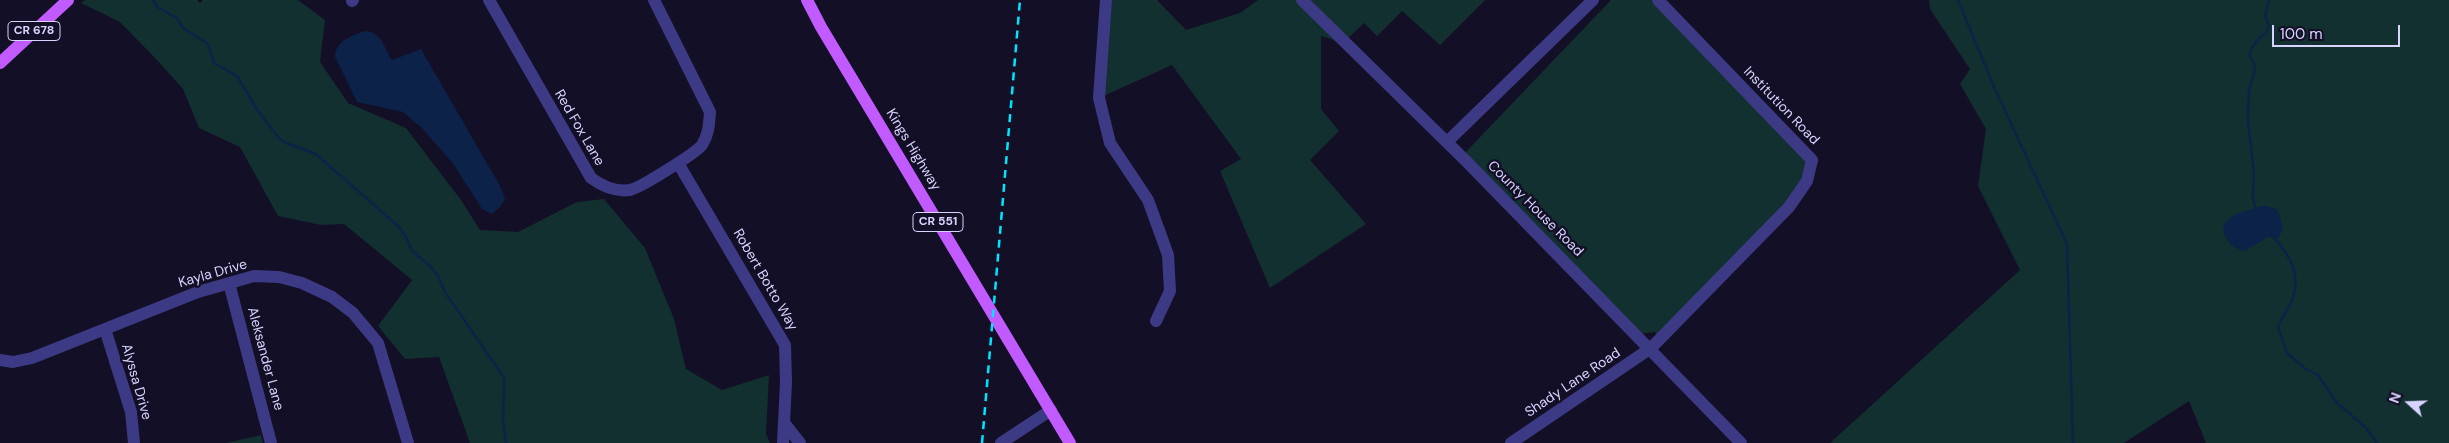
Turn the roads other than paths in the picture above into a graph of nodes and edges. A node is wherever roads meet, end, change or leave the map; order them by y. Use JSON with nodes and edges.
{"nodes":[{"id":1,"x":68,"y":0,"type":"edge"},
{"id":2,"x":489,"y":0,"type":"edge"},
{"id":3,"x":654,"y":0,"type":"edge"},
{"id":4,"x":808,"y":0,"type":"edge"},
{"id":5,"x":1106,"y":0,"type":"edge"},
{"id":6,"x":1302,"y":0,"type":"edge"},
{"id":7,"x":1593,"y":0,"type":"edge"},
{"id":8,"x":1658,"y":0,"type":"edge"},
{"id":9,"x":0,"y":62,"type":"edge"},
{"id":10,"x":1447,"y":142,"type":"junction"},
{"id":11,"x":678,"y":163,"type":"junction"},
{"id":12,"x":229,"y":283,"type":"junction"},
{"id":13,"x":1156,"y":321,"type":"dead end"},
{"id":14,"x":105,"y":329,"type":"junction"},
{"id":15,"x":1651,"y":348,"type":"junction"},
{"id":16,"x":0,"y":360,"type":"edge"},
{"id":17,"x":1051,"y":410,"type":"junction"},
{"id":18,"x":785,"y":424,"type":"junction"},
{"id":19,"x":134,"y":443,"type":"edge"},
{"id":20,"x":271,"y":443,"type":"edge"},
{"id":21,"x":408,"y":443,"type":"edge"},
{"id":22,"x":783,"y":443,"type":"edge"},
{"id":23,"x":800,"y":443,"type":"edge"},
{"id":24,"x":1001,"y":443,"type":"edge"},
{"id":25,"x":1070,"y":443,"type":"edge"},
{"id":26,"x":1511,"y":443,"type":"edge"},
{"id":27,"x":1741,"y":443,"type":"edge"}],
"edges":[{"from":1,"to":9,"type":"main road","number":"CR 678"},
{"from":2,"to":11,"type":"street","name":"Red Fox Lane"},
{"from":3,"to":11,"type":"street","name":"Red Fox Lane"},
{"from":4,"to":17,"type":"main road","name":"Kings Highway","number":"CR 551"},
{"from":5,"to":13,"type":"street"},
{"from":6,"to":10,"type":"street","name":"County House Road"},
{"from":7,"to":10,"type":"street"},
{"from":8,"to":15,"type":"street","name":"Institution Road"},
{"from":10,"to":15,"type":"street","name":"County House Road"},
{"from":11,"to":18,"type":"street","name":"Robert Botto Way"},
{"from":12,"to":14,"type":"street","name":"Kayla Drive"},
{"from":12,"to":20,"type":"street","name":"Aleksander Lane"},
{"from":12,"to":21,"type":"street","name":"Kayla Drive"},
{"from":14,"to":16,"type":"street","name":"Kayla Drive"},
{"from":14,"to":19,"type":"street","name":"Alyssa Drive"},
{"from":15,"to":26,"type":"street","name":"Shady Lane Road"},
{"from":15,"to":27,"type":"street","name":"County House Road"},
{"from":17,"to":24,"type":"street"},
{"from":17,"to":25,"type":"main road","name":"Kings Highway","number":"CR 551"},
{"from":18,"to":22,"type":"street","name":"Robert Botto Way"},
{"from":18,"to":23,"type":"street"}]}
